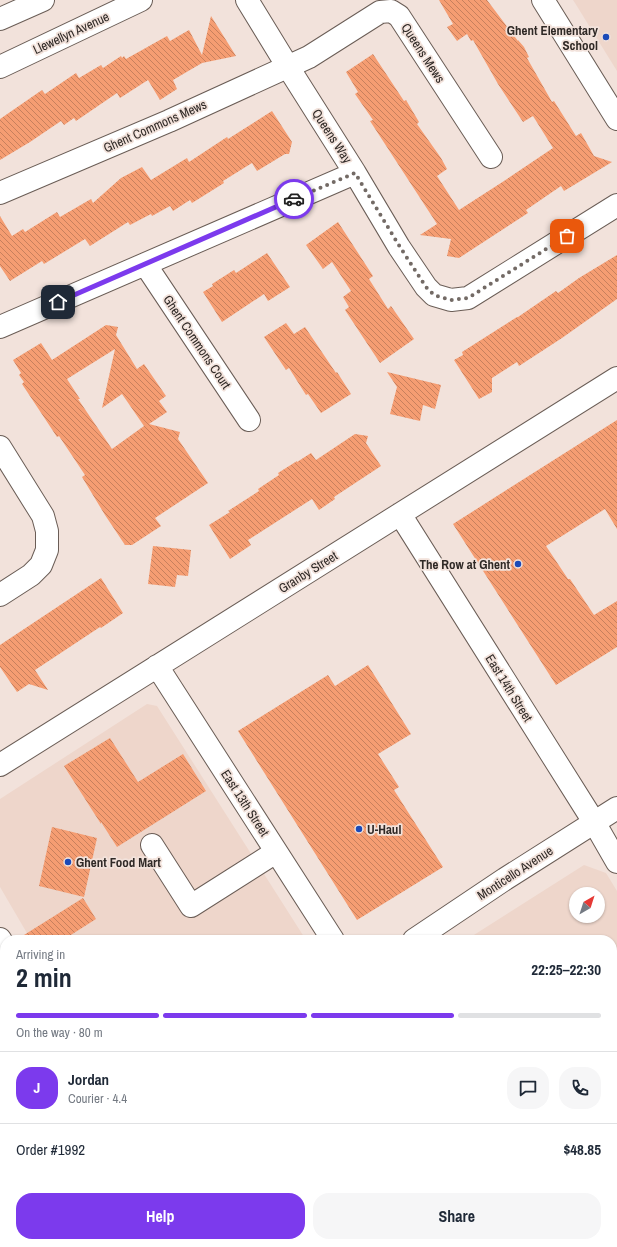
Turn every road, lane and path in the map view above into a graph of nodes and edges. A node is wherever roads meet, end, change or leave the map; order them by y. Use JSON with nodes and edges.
{"nodes":[{"id":1,"x":43,"y":0,"type":"edge"},
{"id":2,"x":141,"y":0,"type":"edge"},
{"id":3,"x":247,"y":0,"type":"edge"},
{"id":4,"x":543,"y":0,"type":"edge"},
{"id":5,"x":0,"y":19,"type":"edge"},
{"id":6,"x":309,"y":57,"type":"joint"},
{"id":7,"x":0,"y":67,"type":"edge"},
{"id":8,"x":288,"y":67,"type":"junction"},
{"id":9,"x":617,"y":119,"type":"edge"},
{"id":10,"x":491,"y":157,"type":"dead end"},
{"id":11,"x":355,"y":173,"type":"junction"},
{"id":12,"x":0,"y":193,"type":"edge"},
{"id":13,"x":617,"y":205,"type":"edge"},
{"id":14,"x":145,"y":264,"type":"junction"},
{"id":15,"x":0,"y":327,"type":"edge"},
{"id":16,"x":617,"y":378,"type":"edge"},
{"id":17,"x":248,"y":420,"type":"dead end"},
{"id":18,"x":0,"y":447,"type":"edge"},
{"id":19,"x":400,"y":514,"type":"junction"},
{"id":20,"x":0,"y":595,"type":"edge"},
{"id":21,"x":157,"y":666,"type":"junction"},
{"id":22,"x":0,"y":765,"type":"edge"},
{"id":23,"x":617,"y":808,"type":"edge"},
{"id":24,"x":594,"y":822,"type":"junction"},
{"id":25,"x":152,"y":845,"type":"dead end"},
{"id":26,"x":276,"y":852,"type":"junction"},
{"id":27,"x":617,"y":862,"type":"edge"},
{"id":28,"x":330,"y":935,"type":"edge"},
{"id":29,"x":421,"y":935,"type":"edge"}],
"edges":[{"from":1,"to":5,"type":"street"},
{"from":2,"to":7,"type":"street","name":"Llewellyn Avenue"},
{"from":3,"to":8,"type":"street","name":"Queens Way"},
{"from":4,"to":9,"type":"street"},
{"from":6,"to":8,"type":"street","name":"Ghent Commons Mews"},
{"from":6,"to":10,"type":"street","name":"Queens Mews"},
{"from":8,"to":11,"type":"street","name":"Queens Way"},
{"from":8,"to":12,"type":"street","name":"Ghent Commons Mews"},
{"from":11,"to":13,"type":"street","name":"Queens Way"},
{"from":11,"to":14,"type":"street"},
{"from":14,"to":15,"type":"street"},
{"from":14,"to":17,"type":"street","name":"Ghent Commons Court"},
{"from":16,"to":19,"type":"street","name":"Granby Street"},
{"from":18,"to":20,"type":"street"},
{"from":19,"to":21,"type":"street","name":"Granby Street"},
{"from":19,"to":24,"type":"street","name":"East 14th Street"},
{"from":21,"to":22,"type":"street","name":"Granby Street"},
{"from":21,"to":26,"type":"street","name":"East 13th Street"},
{"from":23,"to":24,"type":"street","name":"Monticello Avenue"},
{"from":24,"to":27,"type":"street","name":"East 14th Street"},
{"from":24,"to":29,"type":"street","name":"Monticello Avenue"},
{"from":25,"to":26,"type":"street"},
{"from":26,"to":28,"type":"street","name":"East 13th Street"}]}
